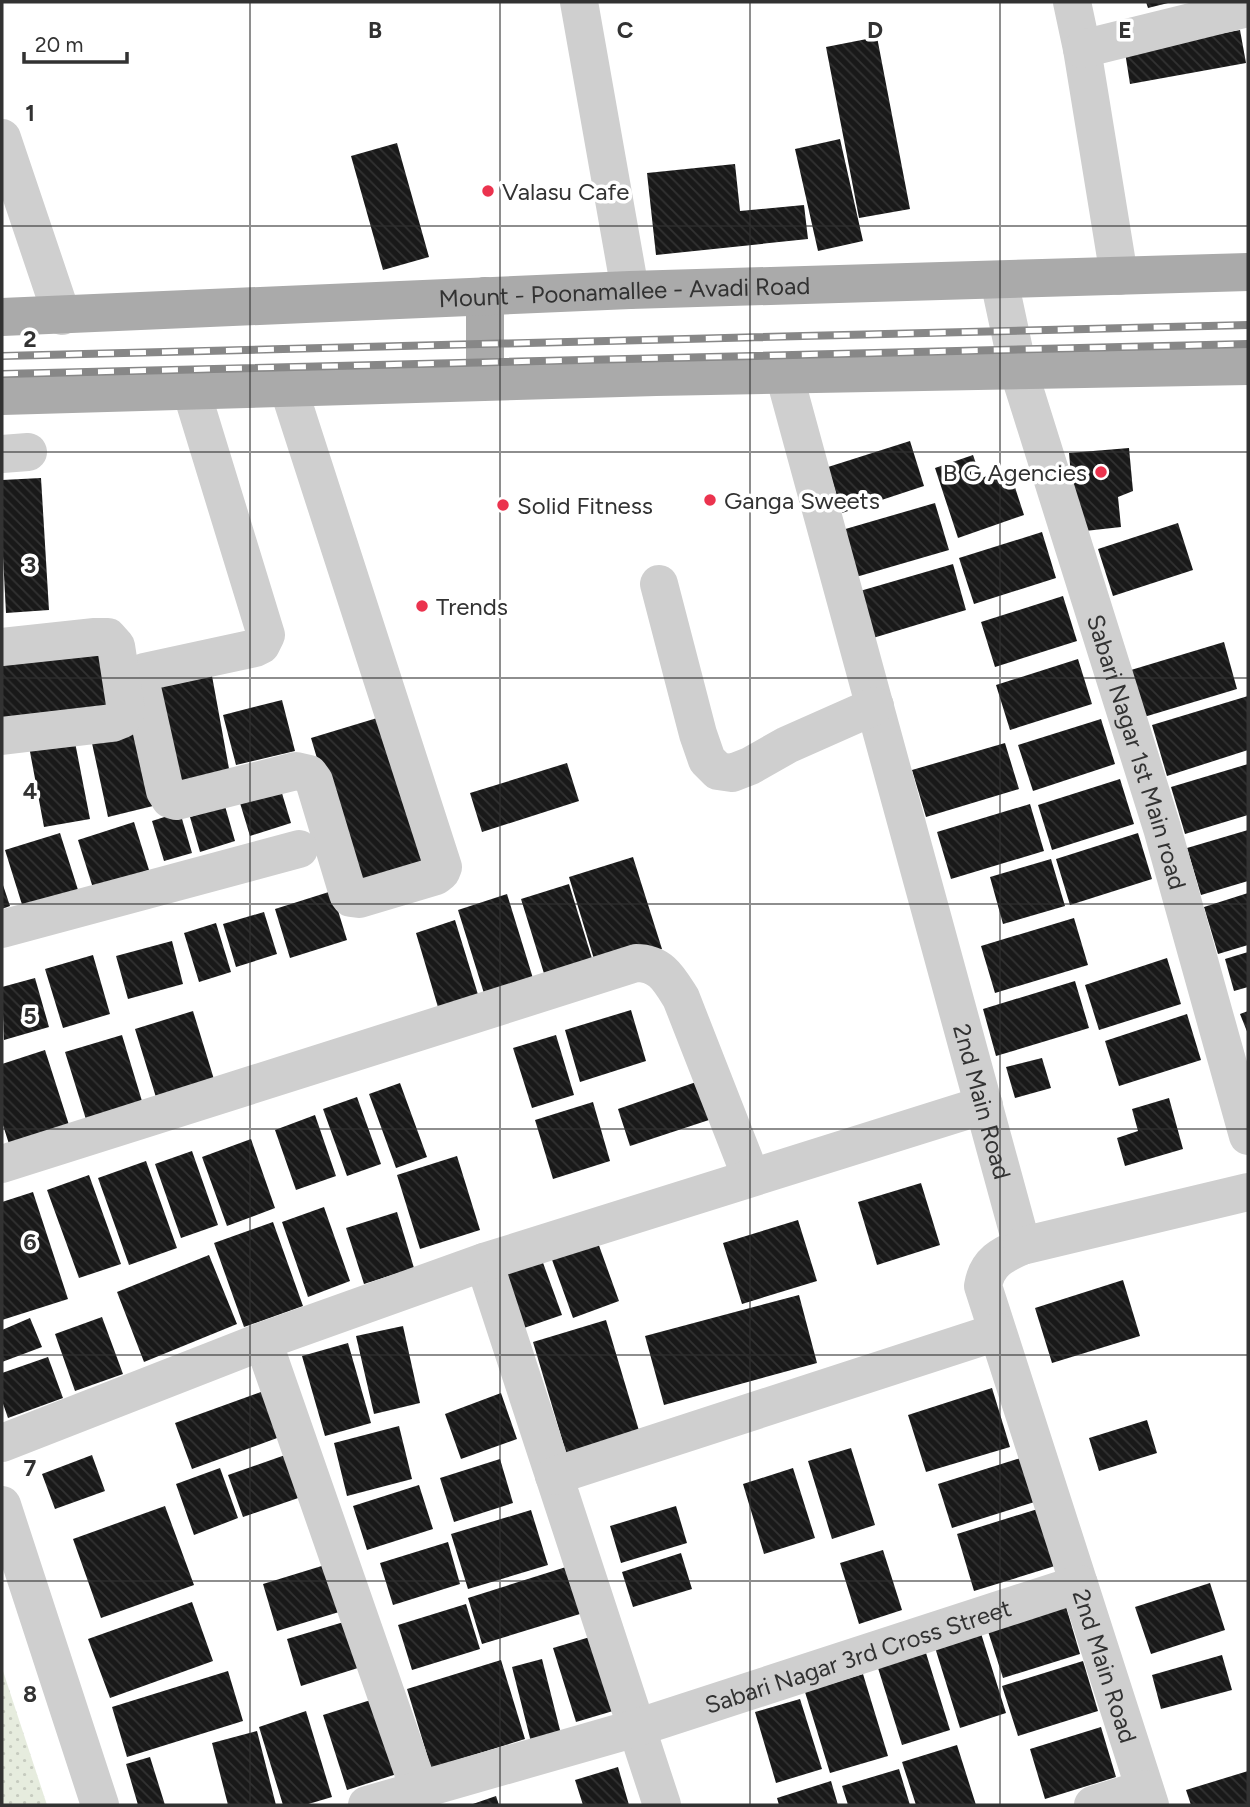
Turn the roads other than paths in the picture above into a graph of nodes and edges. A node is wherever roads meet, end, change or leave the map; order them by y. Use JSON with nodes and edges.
{"nodes":[{"id":1,"x":579,"y":2,"type":"edge"},
{"id":2,"x":1072,"y":2,"type":"edge"},
{"id":3,"x":1248,"y":8,"type":"edge"},
{"id":4,"x":1082,"y":49,"type":"junction"},
{"id":5,"x":2,"y":138,"type":"edge"},
{"id":6,"x":14,"y":210,"type":"edge"},
{"id":7,"x":1248,"y":272,"type":"edge"},
{"id":8,"x":1119,"y":276,"type":"junction"},
{"id":9,"x":999,"y":280,"type":"junction"},
{"id":10,"x":630,"y":290,"type":"junction"},
{"id":11,"x":485,"y":296,"type":"junction"},
{"id":12,"x":62,"y":316,"type":"junction"},
{"id":13,"x":2,"y":317,"type":"edge"},
{"id":14,"x":1248,"y":366,"type":"edge"},
{"id":15,"x":1018,"y":369,"type":"junction"},
{"id":16,"x":784,"y":374,"type":"junction"},
{"id":17,"x":485,"y":381,"type":"junction"},
{"id":18,"x":288,"y":387,"type":"junction"},
{"id":19,"x":191,"y":390,"type":"junction"},
{"id":20,"x":2,"y":396,"type":"edge"},
{"id":21,"x":659,"y":584,"type":"dead end"},
{"id":22,"x":2,"y":647,"type":"edge"},
{"id":23,"x":875,"y":706,"type":"junction"},
{"id":24,"x":2,"y":736,"type":"edge"},
{"id":25,"x":299,"y":849,"type":"dead end"},
{"id":26,"x":2,"y":929,"type":"edge"},
{"id":27,"x":984,"y":1105,"type":"junction"},
{"id":28,"x":1248,"y":1136,"type":"edge"},
{"id":29,"x":2,"y":1164,"type":"edge"},
{"id":30,"x":751,"y":1177,"type":"junction"},
{"id":31,"x":1248,"y":1192,"type":"edge"},
{"id":32,"x":1022,"y":1246,"type":"junction"},
{"id":33,"x":484,"y":1262,"type":"junction"},
{"id":34,"x":997,"y":1332,"type":"junction"},
{"id":35,"x":263,"y":1341,"type":"junction"},
{"id":36,"x":2,"y":1443,"type":"edge"},
{"id":37,"x":554,"y":1476,"type":"junction"},
{"id":38,"x":2,"y":1504,"type":"edge"},
{"id":39,"x":1079,"y":1584,"type":"junction"},
{"id":40,"x":636,"y":1728,"type":"junction"},
{"id":41,"x":419,"y":1789,"type":"junction"},
{"id":42,"x":1147,"y":1797,"type":"edge"},
{"id":43,"x":100,"y":1805,"type":"edge"},
{"id":44,"x":367,"y":1805,"type":"edge"},
{"id":45,"x":662,"y":1805,"type":"edge"},
{"id":46,"x":1093,"y":1805,"type":"edge"}],
"edges":[{"from":1,"to":10,"type":"street"},
{"from":2,"to":4,"type":"street"},
{"from":3,"to":4,"type":"street"},
{"from":4,"to":8,"type":"street"},
{"from":5,"to":6,"type":"street"},
{"from":6,"to":12,"type":"street"},
{"from":7,"to":8,"type":"main road","name":"Mount - Poonamallee - Avadi Road"},
{"from":8,"to":9,"type":"main road","name":"Mount - Poonamallee - Avadi Road"},
{"from":9,"to":10,"type":"main road","name":"Mount - Poonamallee - Avadi Road"},
{"from":9,"to":15,"type":"street","name":"Sabari Nagar 1st Main road"},
{"from":10,"to":11,"type":"main road","name":"Mount - Poonamallee - Avadi Road"},
{"from":11,"to":12,"type":"main road","name":"Mount - Poonamallee - Avadi Road"},
{"from":11,"to":17,"type":"main road"},
{"from":12,"to":13,"type":"main road","name":"Mount - Poonamallee - Avadi Road"},
{"from":14,"to":15,"type":"main road"},
{"from":15,"to":16,"type":"main road"},
{"from":15,"to":28,"type":"street","name":"Sabari Nagar 1st Main road"},
{"from":16,"to":17,"type":"main road"},
{"from":16,"to":23,"type":"street","name":"2nd Main Road"},
{"from":17,"to":18,"type":"main road"},
{"from":18,"to":19,"type":"main road"},
{"from":18,"to":19,"type":"street"},
{"from":19,"to":20,"type":"main road"},
{"from":21,"to":23,"type":"street"},
{"from":22,"to":24,"type":"street"},
{"from":23,"to":27,"type":"street","name":"2nd Main Road"},
{"from":25,"to":26,"type":"street"},
{"from":27,"to":30,"type":"street"},
{"from":27,"to":32,"type":"street","name":"2nd Main Road"},
{"from":29,"to":30,"type":"street"},
{"from":30,"to":33,"type":"street"},
{"from":31,"to":32,"type":"street"},
{"from":32,"to":34,"type":"street","name":"2nd Main Road"},
{"from":33,"to":35,"type":"street"},
{"from":33,"to":37,"type":"street"},
{"from":34,"to":37,"type":"street"},
{"from":34,"to":39,"type":"street","name":"2nd Main Road"},
{"from":35,"to":36,"type":"street"},
{"from":35,"to":41,"type":"street"},
{"from":37,"to":40,"type":"street"},
{"from":38,"to":43,"type":"street"},
{"from":39,"to":40,"type":"street","name":"Sabari Nagar 3rd Cross Street"},
{"from":39,"to":42,"type":"street","name":"2nd Main Road"},
{"from":40,"to":41,"type":"street","name":"Sabari Nagar 3rd Cross Street"},
{"from":40,"to":45,"type":"street"},
{"from":41,"to":44,"type":"street","name":"Sabari Nagar 3rd Cross Street"},
{"from":42,"to":46,"type":"street"}]}
